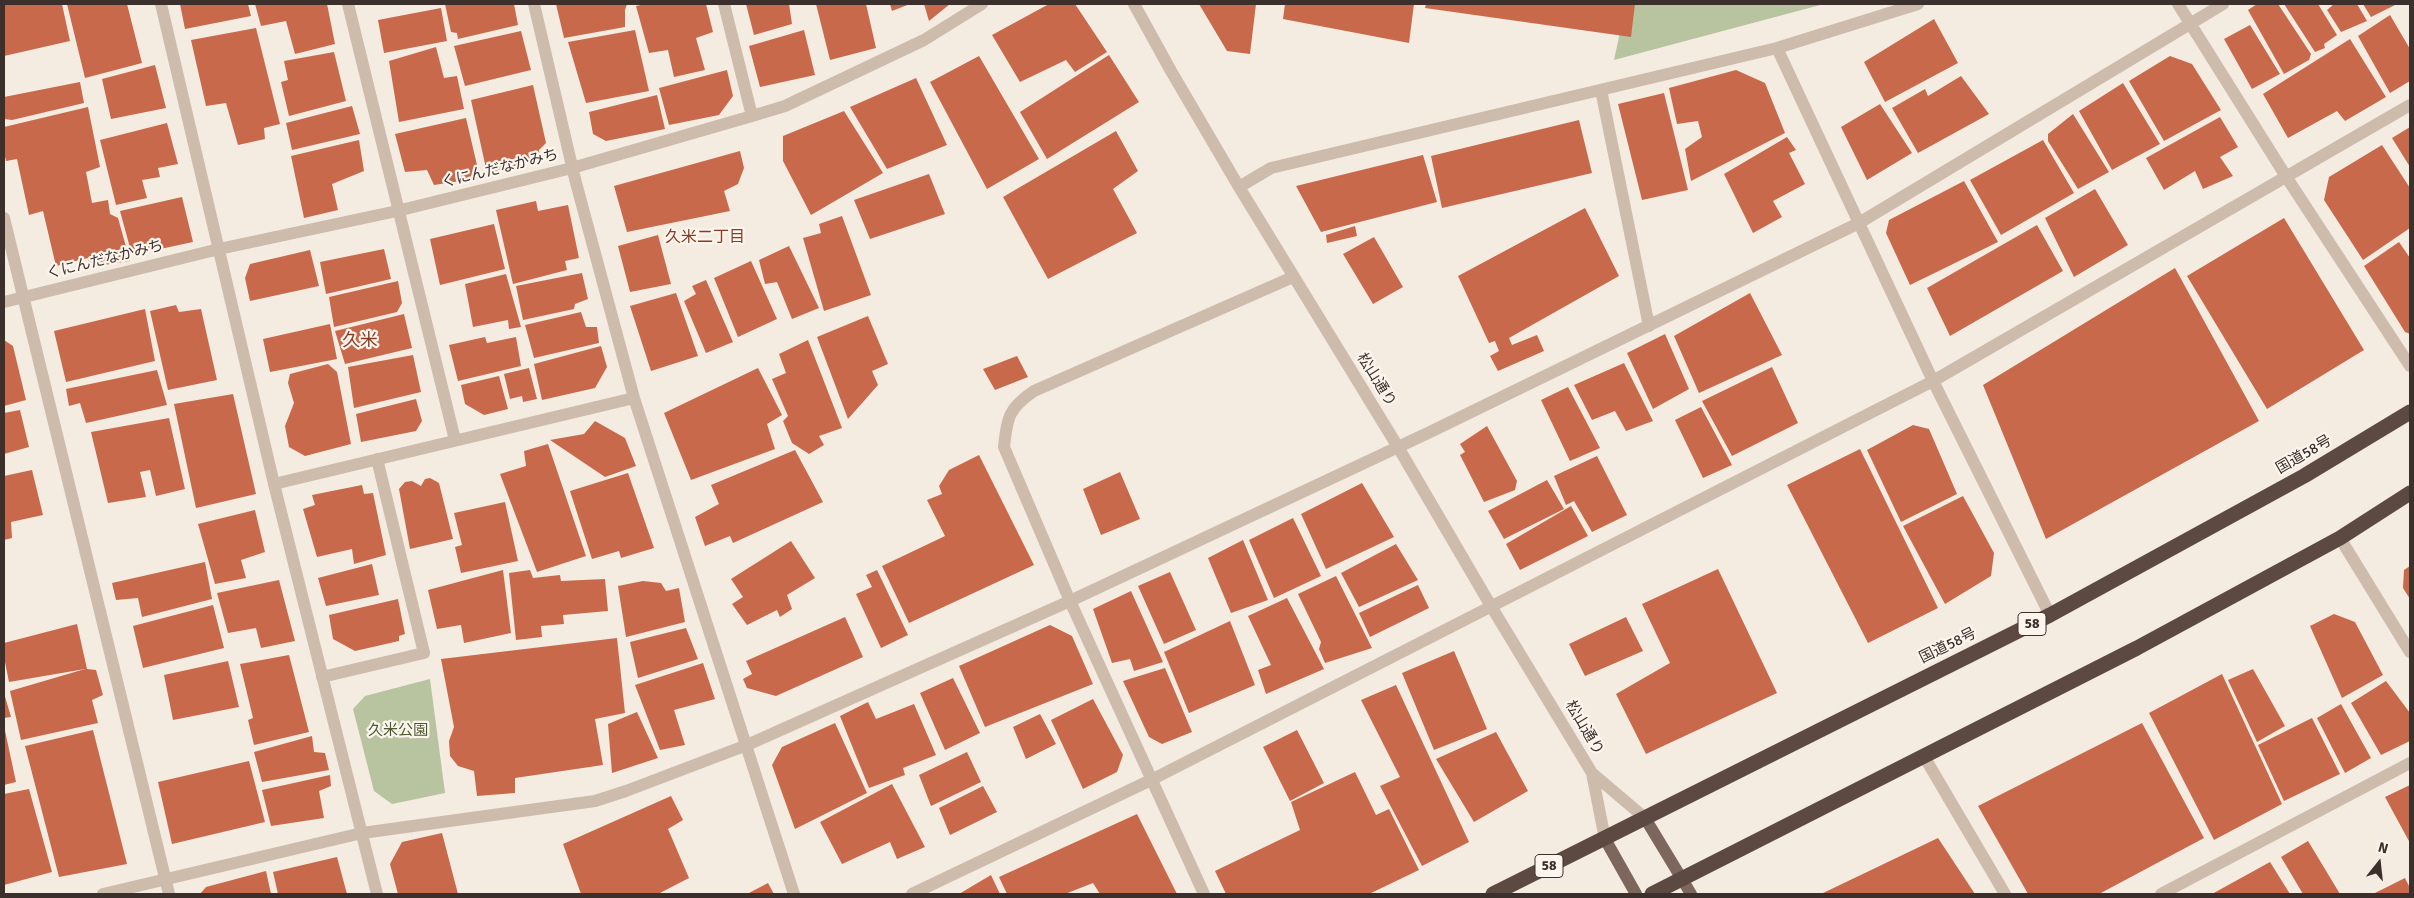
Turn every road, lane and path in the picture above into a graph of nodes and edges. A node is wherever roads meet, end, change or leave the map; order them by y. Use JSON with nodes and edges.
{"nodes":[{"id":1,"x":161,"y":4,"type":"edge"},
{"id":2,"x":348,"y":4,"type":"edge"},
{"id":3,"x":534,"y":4,"type":"edge"},
{"id":4,"x":724,"y":4,"type":"edge"},
{"id":5,"x":982,"y":4,"type":"edge"},
{"id":6,"x":1134,"y":4,"type":"edge"},
{"id":7,"x":1918,"y":4,"type":"edge"},
{"id":8,"x":2178,"y":4,"type":"edge"},
{"id":9,"x":2224,"y":4,"type":"edge"},
{"id":10,"x":2190,"y":24,"type":"junction"},
{"id":11,"x":1776,"y":48,"type":"junction"},
{"id":12,"x":1601,"y":90,"type":"junction"},
{"id":13,"x":2410,"y":105,"type":"edge"},
{"id":14,"x":752,"y":116,"type":"junction"},
{"id":15,"x":572,"y":168,"type":"junction"},
{"id":16,"x":2287,"y":178,"type":"junction"},
{"id":17,"x":1239,"y":187,"type":"junction"},
{"id":18,"x":397,"y":211,"type":"junction"},
{"id":19,"x":4,"y":218,"type":"edge"},
{"id":20,"x":1859,"y":223,"type":"junction"},
{"id":21,"x":219,"y":249,"type":"junction"},
{"id":22,"x":1293,"y":277,"type":"junction"},
{"id":23,"x":23,"y":297,"type":"junction"},
{"id":24,"x":4,"y":302,"type":"edge"},
{"id":25,"x":1648,"y":326,"type":"junction"},
{"id":26,"x":2410,"y":366,"type":"edge"},
{"id":27,"x":1933,"y":381,"type":"junction"},
{"id":28,"x":634,"y":398,"type":"junction"},
{"id":29,"x":2410,"y":412,"type":"edge"},
{"id":30,"x":455,"y":440,"type":"junction"},
{"id":31,"x":1398,"y":448,"type":"junction"},
{"id":32,"x":377,"y":459,"type":"junction"},
{"id":33,"x":274,"y":484,"type":"junction"},
{"id":34,"x":2410,"y":493,"type":"edge"},
{"id":35,"x":2340,"y":538,"type":"junction"},
{"id":36,"x":1070,"y":601,"type":"junction"},
{"id":37,"x":1491,"y":606,"type":"junction"},
{"id":38,"x":2050,"y":615,"type":"junction"},
{"id":39,"x":2410,"y":652,"type":"edge"},
{"id":40,"x":322,"y":677,"type":"junction"},
{"id":41,"x":747,"y":745,"type":"junction"},
{"id":42,"x":1925,"y":758,"type":"junction"},
{"id":43,"x":2410,"y":763,"type":"edge"},
{"id":44,"x":1592,"y":773,"type":"junction"},
{"id":45,"x":1151,"y":780,"type":"junction"},
{"id":46,"x":1645,"y":818,"type":"junction"},
{"id":47,"x":362,"y":833,"type":"junction"},
{"id":48,"x":1605,"y":838,"type":"junction"},
{"id":49,"x":166,"y":879,"type":"junction"},
{"id":50,"x":1682,"y":879,"type":"junction"},
{"id":51,"x":103,"y":894,"type":"edge"},
{"id":52,"x":169,"y":894,"type":"edge"},
{"id":53,"x":377,"y":894,"type":"edge"},
{"id":54,"x":794,"y":894,"type":"edge"},
{"id":55,"x":912,"y":894,"type":"edge"},
{"id":56,"x":1204,"y":894,"type":"edge"},
{"id":57,"x":1493,"y":894,"type":"edge"},
{"id":58,"x":1636,"y":894,"type":"edge"},
{"id":59,"x":1652,"y":894,"type":"edge"},
{"id":60,"x":1691,"y":894,"type":"edge"},
{"id":61,"x":2005,"y":894,"type":"edge"},
{"id":62,"x":2161,"y":894,"type":"edge"}],
"edges":[{"from":1,"to":21,"type":"street"},
{"from":2,"to":18,"type":"street"},
{"from":3,"to":15,"type":"street"},
{"from":4,"to":14,"type":"street"},
{"from":5,"to":14,"type":"street","name":"くにんだなかみち"},
{"from":6,"to":17,"type":"street","name":"松山通り"},
{"from":7,"to":11,"type":"street"},
{"from":8,"to":10,"type":"street"},
{"from":9,"to":10,"type":"street"},
{"from":10,"to":16,"type":"street"},
{"from":10,"to":20,"type":"street"},
{"from":11,"to":12,"type":"street"},
{"from":11,"to":20,"type":"street"},
{"from":12,"to":17,"type":"street"},
{"from":12,"to":25,"type":"street"},
{"from":13,"to":16,"type":"street"},
{"from":14,"to":15,"type":"street","name":"くにんだなかみち"},
{"from":15,"to":18,"type":"street","name":"くにんだなかみち"},
{"from":15,"to":28,"type":"street"},
{"from":16,"to":26,"type":"street"},
{"from":16,"to":27,"type":"street"},
{"from":17,"to":22,"type":"street","name":"松山通り"},
{"from":18,"to":21,"type":"street","name":"くにんだなかみち"},
{"from":18,"to":30,"type":"street"},
{"from":19,"to":23,"type":"street"},
{"from":20,"to":25,"type":"street"},
{"from":20,"to":27,"type":"street"},
{"from":21,"to":23,"type":"street","name":"くにんだなかみち"},
{"from":21,"to":33,"type":"street"},
{"from":22,"to":31,"type":"street","name":"松山通り"},
{"from":22,"to":36,"type":"street"},
{"from":23,"to":24,"type":"street","name":"くにんだなかみち"},
{"from":23,"to":49,"type":"street"},
{"from":25,"to":31,"type":"street"},
{"from":27,"to":37,"type":"street"},
{"from":27,"to":38,"type":"street"},
{"from":28,"to":30,"type":"street"},
{"from":28,"to":41,"type":"street"},
{"from":29,"to":38,"type":"highway","name":"国道58号","number":"58"},
{"from":30,"to":32,"type":"street"},
{"from":31,"to":36,"type":"street"},
{"from":31,"to":37,"type":"street","name":"松山通り"},
{"from":32,"to":33,"type":"street"},
{"from":32,"to":40,"type":"street"},
{"from":33,"to":40,"type":"street"},
{"from":34,"to":35,"type":"highway"},
{"from":35,"to":39,"type":"street"},
{"from":35,"to":42,"type":"highway"},
{"from":36,"to":41,"type":"street"},
{"from":36,"to":45,"type":"street"},
{"from":37,"to":44,"type":"street","name":"松山通り"},
{"from":37,"to":45,"type":"street"},
{"from":38,"to":46,"type":"highway","name":"国道58号","number":"58"},
{"from":40,"to":47,"type":"street"},
{"from":41,"to":47,"type":"street"},
{"from":41,"to":54,"type":"street"},
{"from":42,"to":50,"type":"highway"},
{"from":42,"to":61,"type":"street"},
{"from":43,"to":62,"type":"street"},
{"from":44,"to":46,"type":"street"},
{"from":44,"to":48,"type":"street"},
{"from":45,"to":55,"type":"street"},
{"from":45,"to":56,"type":"street"},
{"from":46,"to":48,"type":"highway","name":"国道58号","number":"58"},
{"from":46,"to":50,"type":"main road"},
{"from":47,"to":49,"type":"street"},
{"from":47,"to":53,"type":"street"},
{"from":48,"to":57,"type":"highway","name":"国道58号","number":"58"},
{"from":48,"to":58,"type":"main road"},
{"from":49,"to":51,"type":"street"},
{"from":49,"to":52,"type":"street"},
{"from":50,"to":59,"type":"highway"},
{"from":50,"to":60,"type":"main road"}]}
